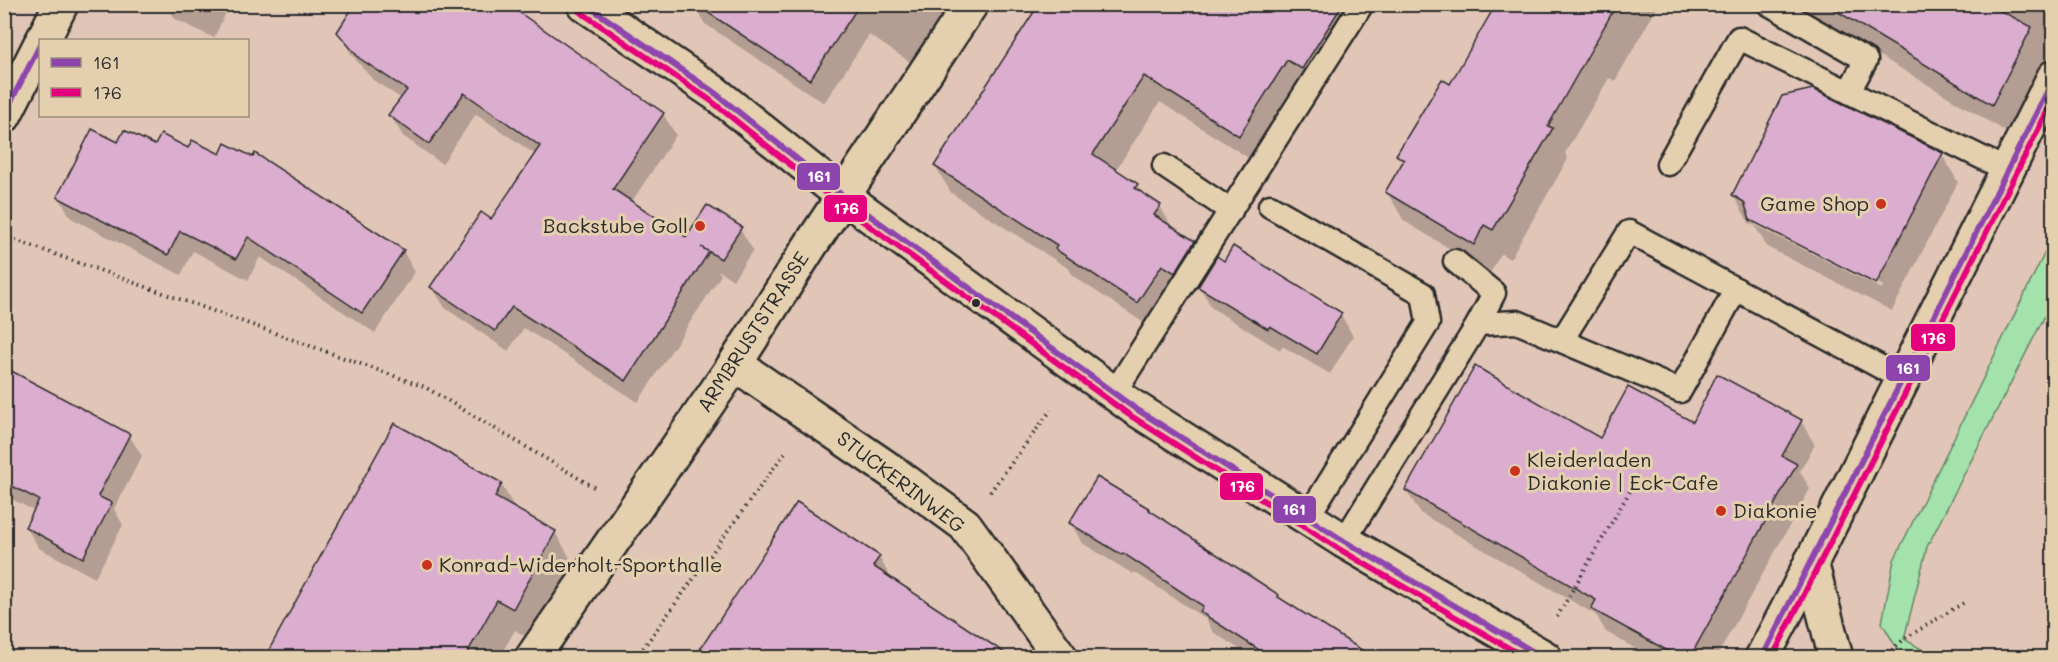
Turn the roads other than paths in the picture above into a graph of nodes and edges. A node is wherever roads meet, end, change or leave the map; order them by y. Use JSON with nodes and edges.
{"nodes":[{"id":1,"x":61,"y":4,"type":"edge"},
{"id":2,"x":584,"y":4,"type":"edge"},
{"id":3,"x":971,"y":4,"type":"edge"},
{"id":4,"x":1362,"y":4,"type":"edge"},
{"id":5,"x":1769,"y":4,"type":"edge"},
{"id":6,"x":44,"y":39,"type":"edge"},
{"id":7,"x":39,"y":47,"type":"edge"},
{"id":8,"x":2054,"y":77,"type":"edge"},
{"id":9,"x":1849,"y":91,"type":"junction"},
{"id":10,"x":4,"y":116,"type":"edge"},
{"id":11,"x":1668,"y":164,"type":"dead end"},
{"id":12,"x":1164,"y":166,"type":"dead end"},
{"id":13,"x":2007,"y":170,"type":"junction"},
{"id":14,"x":843,"y":196,"type":"junction"},
{"id":15,"x":1270,"y":206,"type":"dead end"},
{"id":16,"x":1232,"y":211,"type":"junction"},
{"id":17,"x":1455,"y":261,"type":"dead end"},
{"id":18,"x":1736,"y":289,"type":"junction"},
{"id":19,"x":1478,"y":324,"type":"junction"},
{"id":20,"x":1562,"y":340,"type":"junction"},
{"id":21,"x":735,"y":364,"type":"junction"},
{"id":22,"x":1903,"y":379,"type":"junction"},
{"id":23,"x":1114,"y":393,"type":"junction"},
{"id":24,"x":1307,"y":518,"type":"junction"},
{"id":25,"x":1344,"y":541,"type":"junction"},
{"id":26,"x":1811,"y":562,"type":"junction"},
{"id":27,"x":1541,"y":655,"type":"edge"},
{"id":28,"x":532,"y":657,"type":"edge"},
{"id":29,"x":1061,"y":657,"type":"edge"},
{"id":30,"x":1762,"y":657,"type":"edge"},
{"id":31,"x":1836,"y":657,"type":"edge"}],
"edges":[{"from":1,"to":6,"type":"street"},
{"from":2,"to":14,"type":"street"},
{"from":3,"to":14,"type":"street","name":"ARMBRUSTSTRASSE"},
{"from":4,"to":16,"type":"lane"},
{"from":5,"to":9,"type":"lane"},
{"from":7,"to":10,"type":"street"},
{"from":8,"to":13,"type":"street"},
{"from":9,"to":11,"type":"lane"},
{"from":9,"to":13,"type":"lane"},
{"from":12,"to":16,"type":"lane"},
{"from":13,"to":22,"type":"street"},
{"from":14,"to":21,"type":"street","name":"ARMBRUSTSTRASSE"},
{"from":14,"to":23,"type":"street"},
{"from":15,"to":24,"type":"lane"},
{"from":16,"to":23,"type":"lane"},
{"from":17,"to":19,"type":"lane"},
{"from":18,"to":20,"type":"lane"},
{"from":18,"to":20,"type":"lane"},
{"from":18,"to":22,"type":"lane"},
{"from":19,"to":20,"type":"lane"},
{"from":19,"to":25,"type":"lane"},
{"from":21,"to":28,"type":"street","name":"ARMBRUSTSTRASSE"},
{"from":21,"to":29,"type":"street","name":"STUCKERINWEG"},
{"from":22,"to":26,"type":"street"},
{"from":23,"to":24,"type":"street"},
{"from":24,"to":25,"type":"street"},
{"from":25,"to":27,"type":"street"},
{"from":26,"to":30,"type":"street"},
{"from":26,"to":31,"type":"street"}]}
